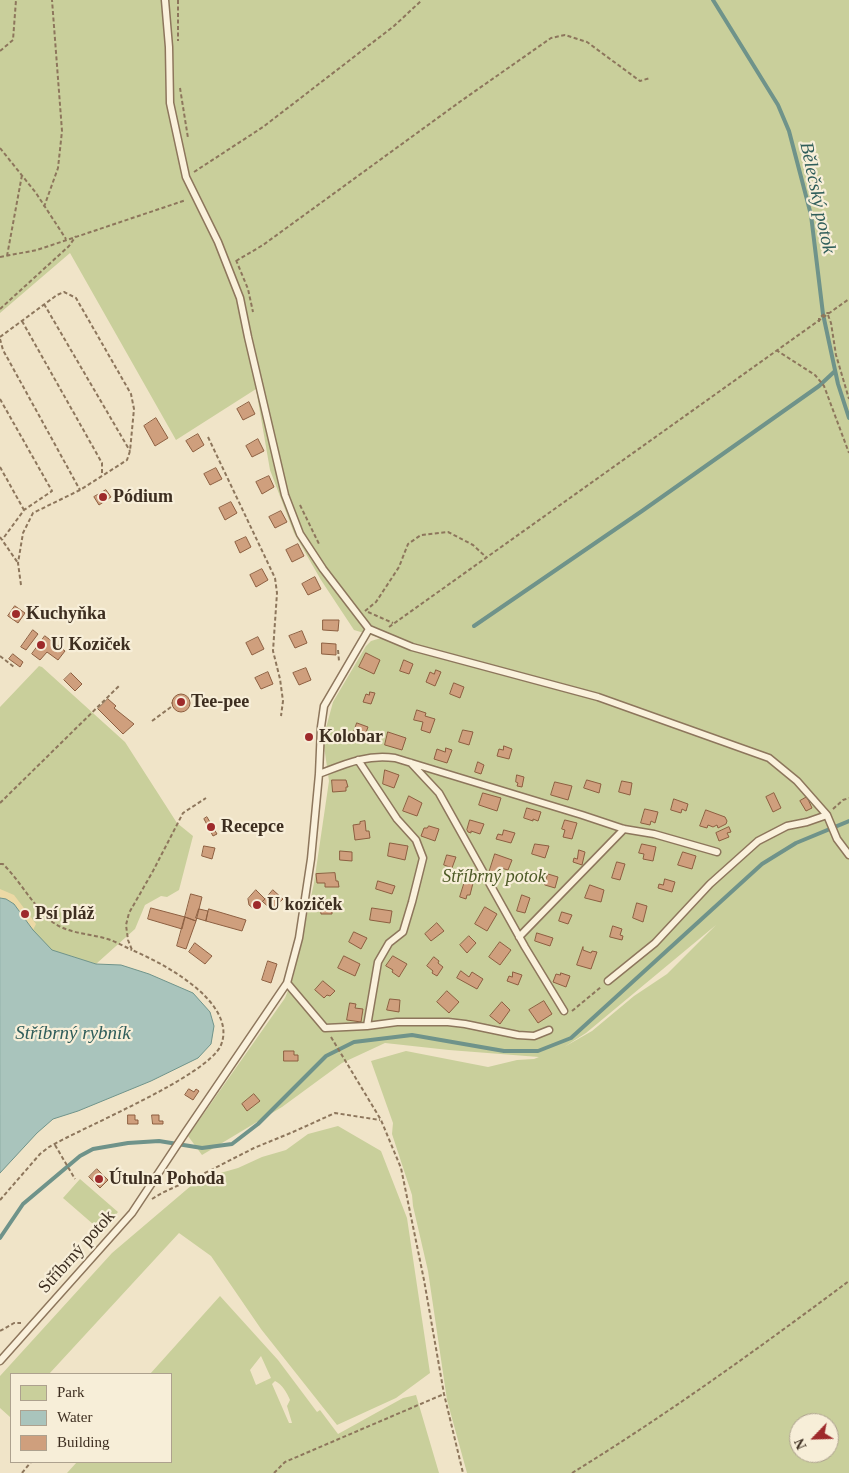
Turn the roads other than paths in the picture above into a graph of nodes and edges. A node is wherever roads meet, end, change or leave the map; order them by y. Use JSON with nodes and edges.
{"nodes":[{"id":1,"x":165,"y":0,"type":"edge"},
{"id":2,"x":369,"y":629,"type":"junction"},
{"id":3,"x":358,"y":760,"type":"junction"},
{"id":4,"x":410,"y":762,"type":"junction"},
{"id":5,"x":319,"y":774,"type":"junction"},
{"id":6,"x":827,"y":815,"type":"junction"},
{"id":7,"x":624,"y":829,"type":"junction"},
{"id":8,"x":717,"y":852,"type":"dead end"},
{"id":9,"x":849,"y":855,"type":"edge"},
{"id":10,"x":519,"y":937,"type":"junction"},
{"id":11,"x":608,"y":982,"type":"road end"},
{"id":12,"x":286,"y":983,"type":"junction"},
{"id":13,"x":565,"y":1013,"type":"road end"},
{"id":14,"x":367,"y":1026,"type":"junction"},
{"id":15,"x":549,"y":1030,"type":"dead end"},
{"id":16,"x":0,"y":1361,"type":"edge"}],
"edges":[{"from":1,"to":2,"type":"lane"},
{"from":2,"to":5,"type":"lane","name":"Stříbrný potok"},
{"from":2,"to":6,"type":"lane"},
{"from":3,"to":4,"type":"lane"},
{"from":3,"to":5,"type":"lane"},
{"from":3,"to":14,"type":"lane"},
{"from":4,"to":7,"type":"lane"},
{"from":4,"to":10,"type":"lane"},
{"from":5,"to":12,"type":"lane","name":"Stříbrný potok"},
{"from":6,"to":9,"type":"lane"},
{"from":6,"to":11,"type":"lane"},
{"from":7,"to":8,"type":"lane"},
{"from":7,"to":10,"type":"lane"},
{"from":10,"to":13,"type":"lane"},
{"from":12,"to":14,"type":"lane"},
{"from":12,"to":16,"type":"lane","name":"Stříbrný potok"},
{"from":14,"to":15,"type":"lane"}]}
